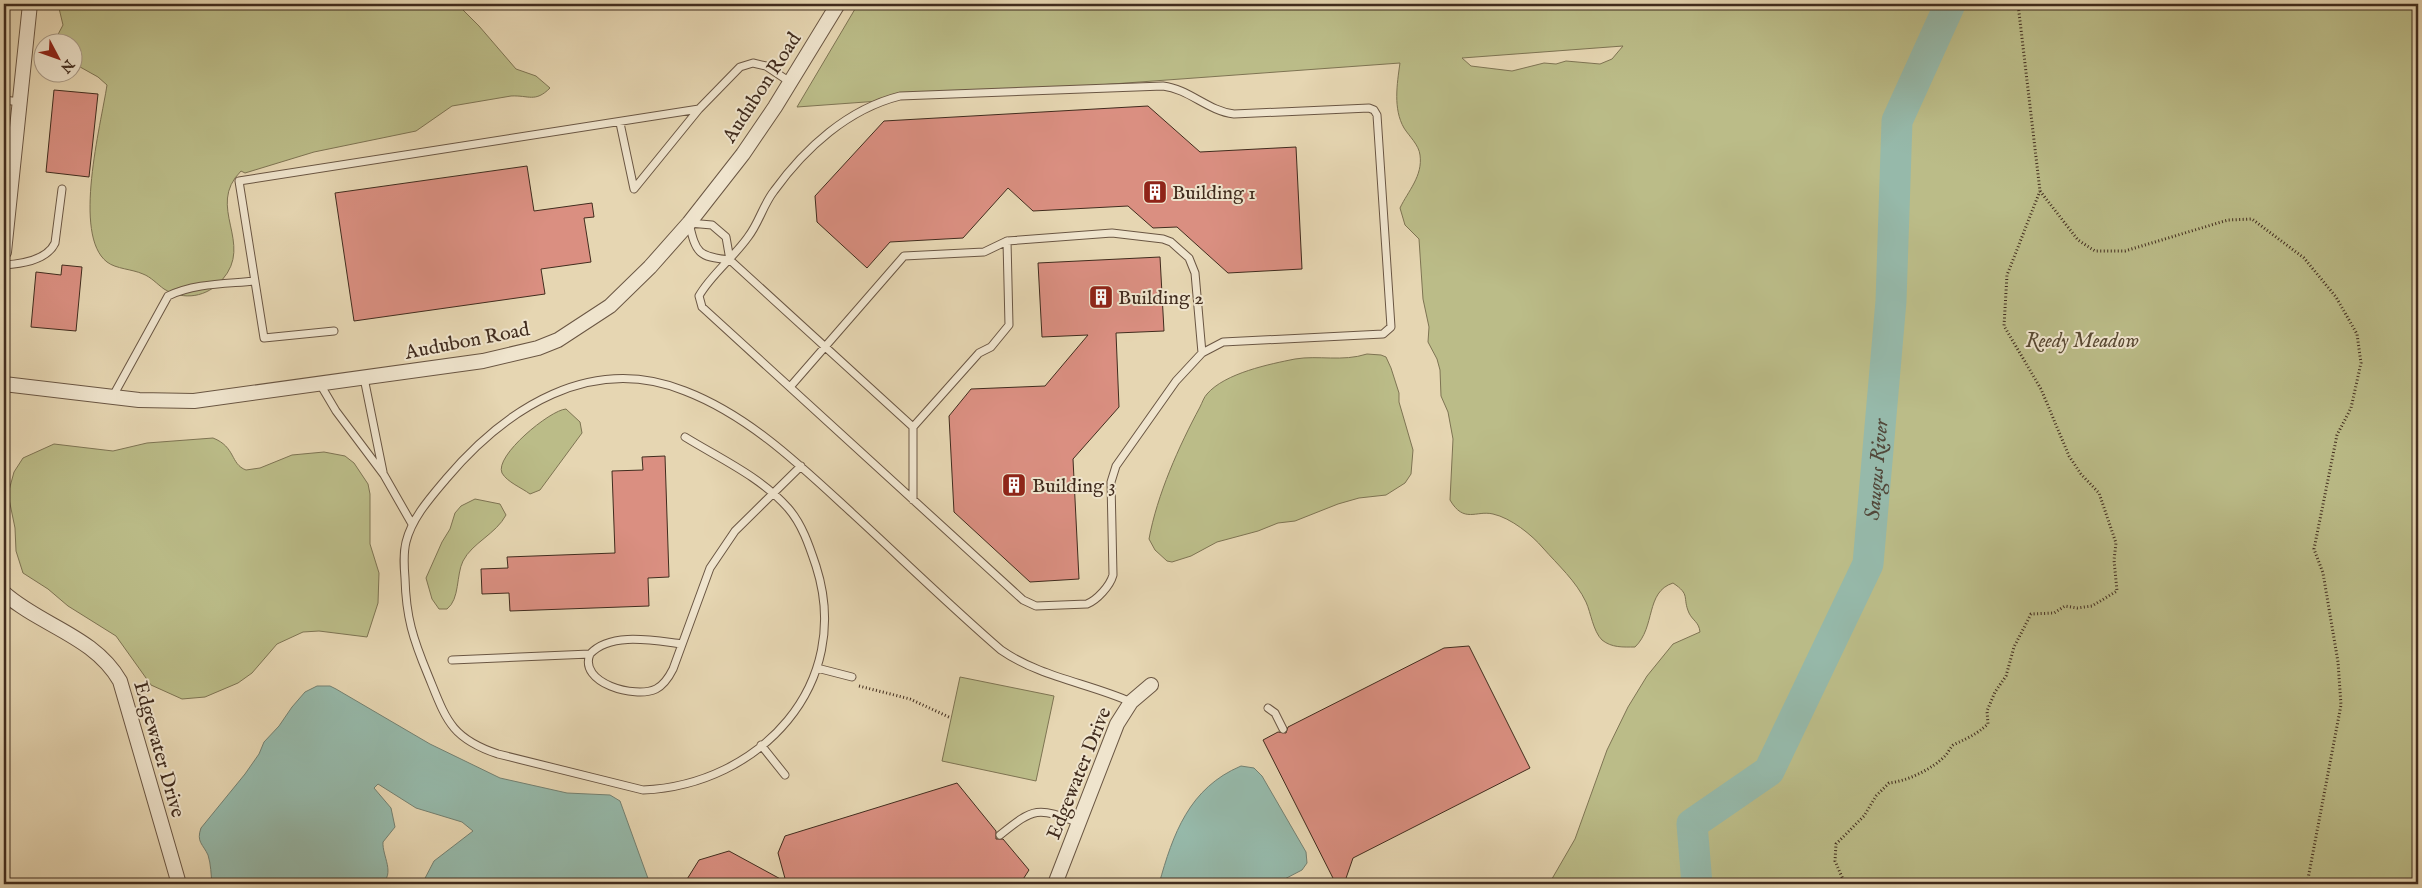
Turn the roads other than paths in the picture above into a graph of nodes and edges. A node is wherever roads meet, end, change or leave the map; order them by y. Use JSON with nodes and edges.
{"nodes":[{"id":1,"x":30,"y":4,"type":"edge"},
{"id":2,"x":838,"y":4,"type":"edge"},
{"id":3,"x":790,"y":82,"type":"junction"},
{"id":4,"x":4,"y":100,"type":"edge"},
{"id":5,"x":20,"y":102,"type":"junction"},
{"id":6,"x":699,"y":109,"type":"junction"},
{"id":7,"x":620,"y":122,"type":"junction"},
{"id":8,"x":62,"y":189,"type":"dead end"},
{"id":9,"x":689,"y":223,"type":"junction"},
{"id":10,"x":1007,"y":241,"type":"junction"},
{"id":11,"x":4,"y":245,"type":"edge"},
{"id":12,"x":730,"y":260,"type":"junction"},
{"id":13,"x":4,"y":265,"type":"edge"},
{"id":14,"x":255,"y":281,"type":"junction"},
{"id":15,"x":334,"y":331,"type":"dead end"},
{"id":16,"x":826,"y":346,"type":"junction"},
{"id":17,"x":1202,"y":353,"type":"junction"},
{"id":18,"x":364,"y":378,"type":"junction"},
{"id":19,"x":4,"y":384,"type":"edge"},
{"id":20,"x":320,"y":384,"type":"junction"},
{"id":21,"x":790,"y":386,"type":"junction"},
{"id":22,"x":113,"y":396,"type":"junction"},
{"id":23,"x":913,"y":427,"type":"junction"},
{"id":24,"x":685,"y":437,"type":"dead end"},
{"id":25,"x":801,"y":466,"type":"junction"},
{"id":26,"x":384,"y":475,"type":"junction"},
{"id":27,"x":772,"y":493,"type":"junction"},
{"id":28,"x":913,"y":500,"type":"junction"},
{"id":29,"x":412,"y":524,"type":"junction"},
{"id":30,"x":4,"y":593,"type":"edge"},
{"id":31,"x":682,"y":644,"type":"junction"},
{"id":32,"x":590,"y":654,"type":"junction"},
{"id":33,"x":452,"y":660,"type":"dead end"},
{"id":34,"x":817,"y":668,"type":"junction"},
{"id":35,"x":852,"y":677,"type":"dead end"},
{"id":36,"x":1151,"y":685,"type":"dead end"},
{"id":37,"x":1130,"y":702,"type":"junction"},
{"id":38,"x":1268,"y":708,"type":"dead end"},
{"id":39,"x":1283,"y":730,"type":"dead end"},
{"id":40,"x":761,"y":745,"type":"junction"},
{"id":41,"x":785,"y":775,"type":"dead end"},
{"id":42,"x":1079,"y":823,"type":"junction"},
{"id":43,"x":1000,"y":835,"type":"dead end"},
{"id":44,"x":179,"y":884,"type":"edge"},
{"id":45,"x":1055,"y":884,"type":"edge"}],
"edges":[{"from":1,"to":5,"type":"street"},
{"from":2,"to":3,"type":"street","name":"Audubon Road"},
{"from":3,"to":6,"type":"lane"},
{"from":3,"to":9,"type":"street","name":"Audubon Road"},
{"from":4,"to":5,"type":"lane"},
{"from":5,"to":11,"type":"street"},
{"from":6,"to":7,"type":"lane"},
{"from":6,"to":7,"type":"lane"},
{"from":7,"to":14,"type":"lane"},
{"from":8,"to":13,"type":"lane"},
{"from":9,"to":12,"type":"lane"},
{"from":9,"to":12,"type":"lane"},
{"from":9,"to":18,"type":"street","name":"Audubon Road"},
{"from":10,"to":16,"type":"lane"},
{"from":10,"to":17,"type":"lane"},
{"from":10,"to":23,"type":"lane"},
{"from":12,"to":16,"type":"lane"},
{"from":12,"to":17,"type":"lane"},
{"from":12,"to":21,"type":"lane"},
{"from":14,"to":15,"type":"lane"},
{"from":14,"to":22,"type":"lane"},
{"from":16,"to":21,"type":"lane"},
{"from":16,"to":23,"type":"lane"},
{"from":17,"to":28,"type":"lane"},
{"from":18,"to":20,"type":"street","name":"Audubon Road"},
{"from":18,"to":26,"type":"lane"},
{"from":19,"to":22,"type":"street","name":"Audubon Road"},
{"from":20,"to":22,"type":"street","name":"Audubon Road"},
{"from":20,"to":26,"type":"lane"},
{"from":21,"to":28,"type":"lane"},
{"from":23,"to":28,"type":"lane"},
{"from":24,"to":27,"type":"lane"},
{"from":25,"to":27,"type":"lane"},
{"from":25,"to":29,"type":"lane"},
{"from":25,"to":37,"type":"lane"},
{"from":26,"to":29,"type":"lane"},
{"from":27,"to":31,"type":"lane"},
{"from":27,"to":34,"type":"lane"},
{"from":29,"to":40,"type":"lane"},
{"from":30,"to":44,"type":"street","name":"Edgewater Drive"},
{"from":31,"to":32,"type":"lane"},
{"from":31,"to":32,"type":"lane"},
{"from":32,"to":33,"type":"lane"},
{"from":34,"to":35,"type":"lane"},
{"from":34,"to":40,"type":"lane"},
{"from":36,"to":37,"type":"street","name":"Edgewater Drive"},
{"from":37,"to":42,"type":"street","name":"Edgewater Drive"},
{"from":38,"to":39,"type":"lane"},
{"from":40,"to":41,"type":"lane"},
{"from":42,"to":43,"type":"lane"},
{"from":42,"to":45,"type":"street","name":"Edgewater Drive"}]}
